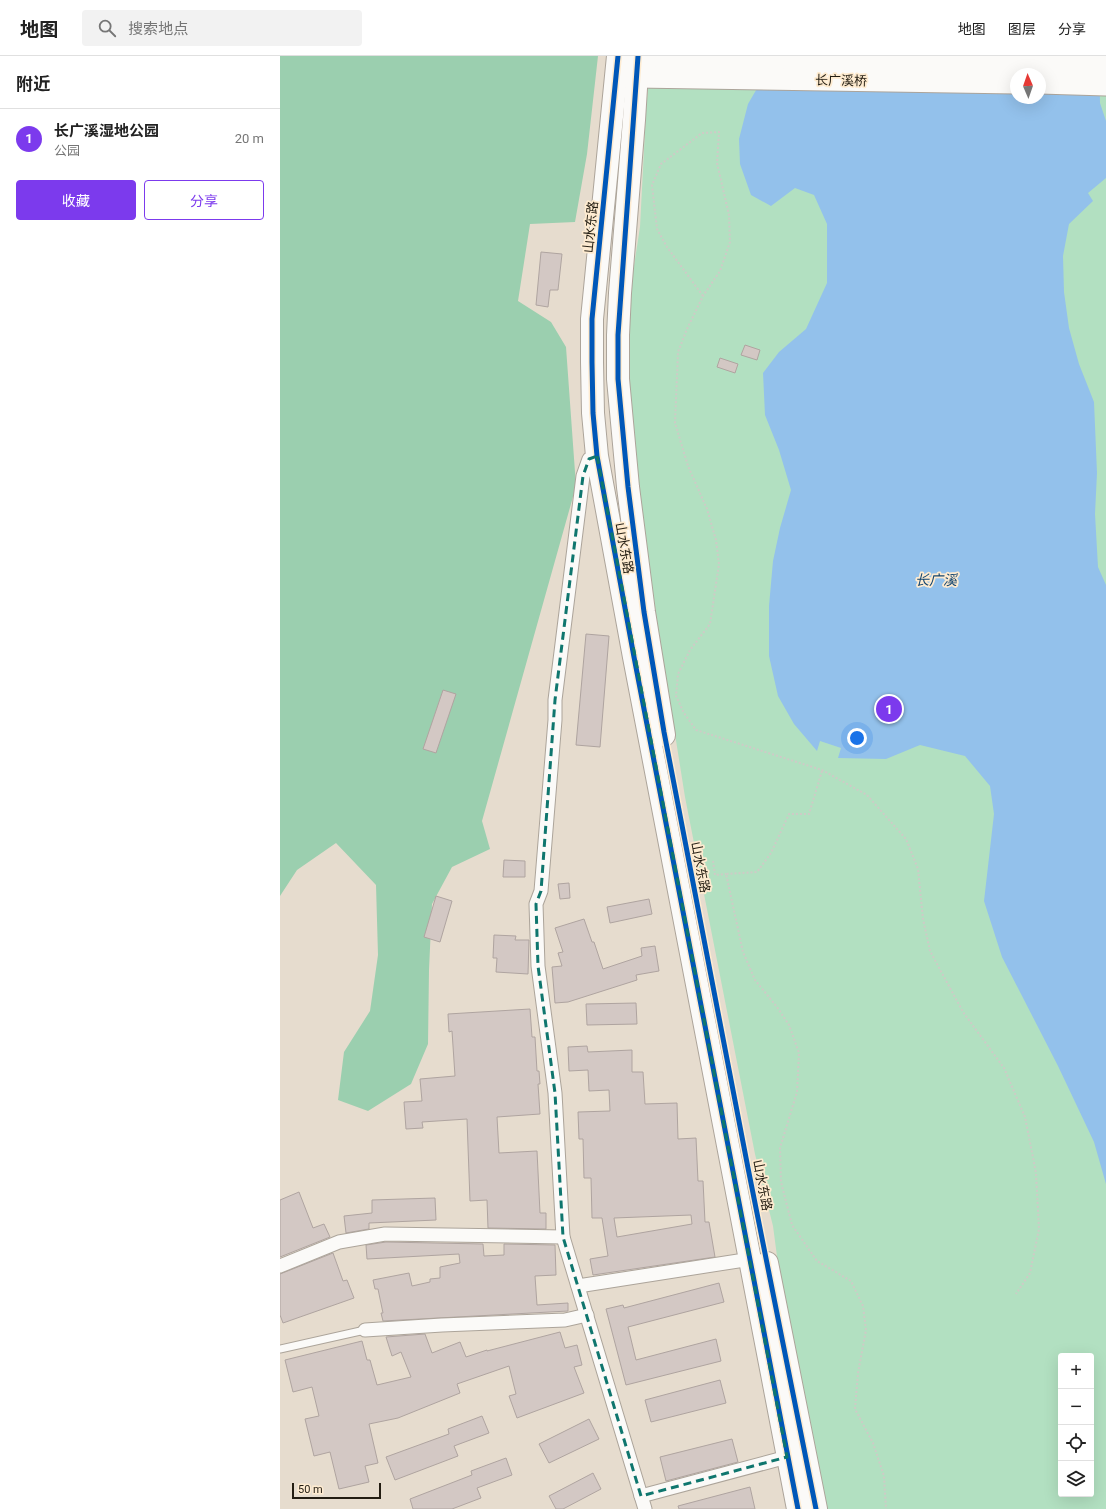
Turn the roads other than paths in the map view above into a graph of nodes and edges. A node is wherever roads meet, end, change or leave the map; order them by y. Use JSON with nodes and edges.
{"nodes":[{"id":1,"x":629,"y":63,"type":"edge"},
{"id":2,"x":1106,"y":65,"type":"edge"},
{"id":3,"x":667,"y":68,"type":"junction"},
{"id":4,"x":1010,"y":83,"type":"edge"},
{"id":5,"x":1046,"y":83,"type":"edge"},
{"id":6,"x":1106,"y":85,"type":"edge"},
{"id":7,"x":597,"y":456,"type":"junction"},
{"id":8,"x":563,"y":1237,"type":"junction"},
{"id":9,"x":751,"y":1259,"type":"junction"},
{"id":10,"x":280,"y":1266,"type":"edge"},
{"id":11,"x":578,"y":1286,"type":"junction"},
{"id":12,"x":586,"y":1314,"type":"junction"},
{"id":13,"x":365,"y":1330,"type":"joint"},
{"id":14,"x":280,"y":1349,"type":"edge"},
{"id":15,"x":787,"y":1457,"type":"junction"},
{"id":16,"x":641,"y":1496,"type":"junction"},
{"id":17,"x":645,"y":1509,"type":"edge"},
{"id":18,"x":798,"y":1509,"type":"edge"},
{"id":19,"x":816,"y":1509,"type":"edge"}],
"edges":[{"from":1,"to":3,"type":"main road"},
{"from":1,"to":7,"type":"highway","name":"山水东路"},
{"from":1,"to":19,"type":"highway","name":"山水东路"},
{"from":2,"to":3,"type":"main road","name":"长广溪桥"},
{"from":3,"to":4,"type":"main road","name":"长广溪桥"},
{"from":5,"to":6,"type":"main road"},
{"from":7,"to":8,"type":"street"},
{"from":7,"to":9,"type":"highway","name":"山水东路"},
{"from":8,"to":10,"type":"street"},
{"from":8,"to":11,"type":"street"},
{"from":9,"to":11,"type":"street"},
{"from":9,"to":15,"type":"highway","name":"山水东路"},
{"from":11,"to":12,"type":"street"},
{"from":12,"to":13,"type":"street"},
{"from":12,"to":16,"type":"street"},
{"from":13,"to":14,"type":"lane"},
{"from":15,"to":16,"type":"street"},
{"from":15,"to":18,"type":"highway","name":"山水东路"},
{"from":16,"to":17,"type":"street"}]}
